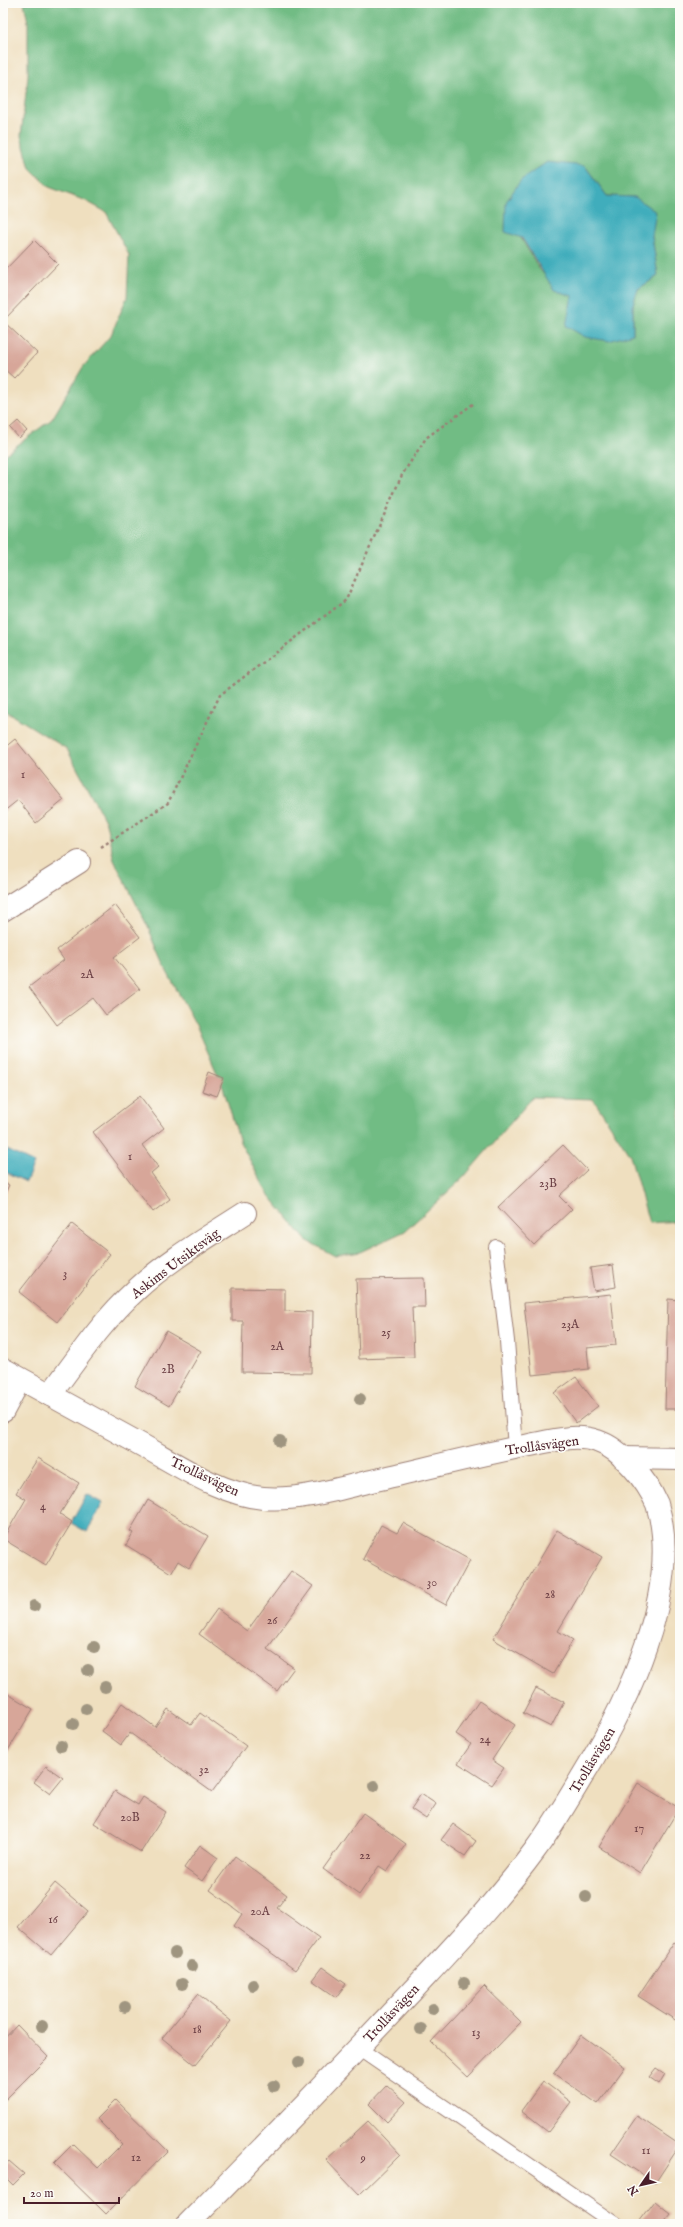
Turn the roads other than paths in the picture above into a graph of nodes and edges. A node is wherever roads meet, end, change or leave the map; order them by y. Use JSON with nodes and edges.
{"nodes":[{"id":1,"x":79,"y":862,"type":"road end"},
{"id":2,"x":3,"y":910,"type":"edge"},
{"id":3,"x":245,"y":1213,"type":"dead end"},
{"id":4,"x":496,"y":1246,"type":"dead end"},
{"id":5,"x":12,"y":1374,"type":"edge"},
{"id":6,"x":50,"y":1395,"type":"junction"},
{"id":7,"x":3,"y":1411,"type":"edge"},
{"id":8,"x":515,"y":1448,"type":"junction"},
{"id":9,"x":623,"y":1458,"type":"junction"},
{"id":10,"x":680,"y":1460,"type":"edge"},
{"id":11,"x":358,"y":2048,"type":"junction"},
{"id":12,"x":188,"y":2224,"type":"edge"},
{"id":13,"x":615,"y":2224,"type":"edge"}],
"edges":[{"from":1,"to":2,"type":"street"},
{"from":3,"to":6,"type":"street","name":"Askims Utsiktsväg"},
{"from":4,"to":8,"type":"lane"},
{"from":5,"to":6,"type":"street","name":"Trollåsvägen"},
{"from":5,"to":7,"type":"street"},
{"from":6,"to":8,"type":"street","name":"Trollåsvägen"},
{"from":8,"to":9,"type":"street","name":"Trollåsvägen"},
{"from":9,"to":10,"type":"street"},
{"from":9,"to":11,"type":"street","name":"Trollåsvägen"},
{"from":11,"to":12,"type":"street","name":"Trollåsvägen"},
{"from":11,"to":13,"type":"lane","name":"Trollåsvägen"}]}
